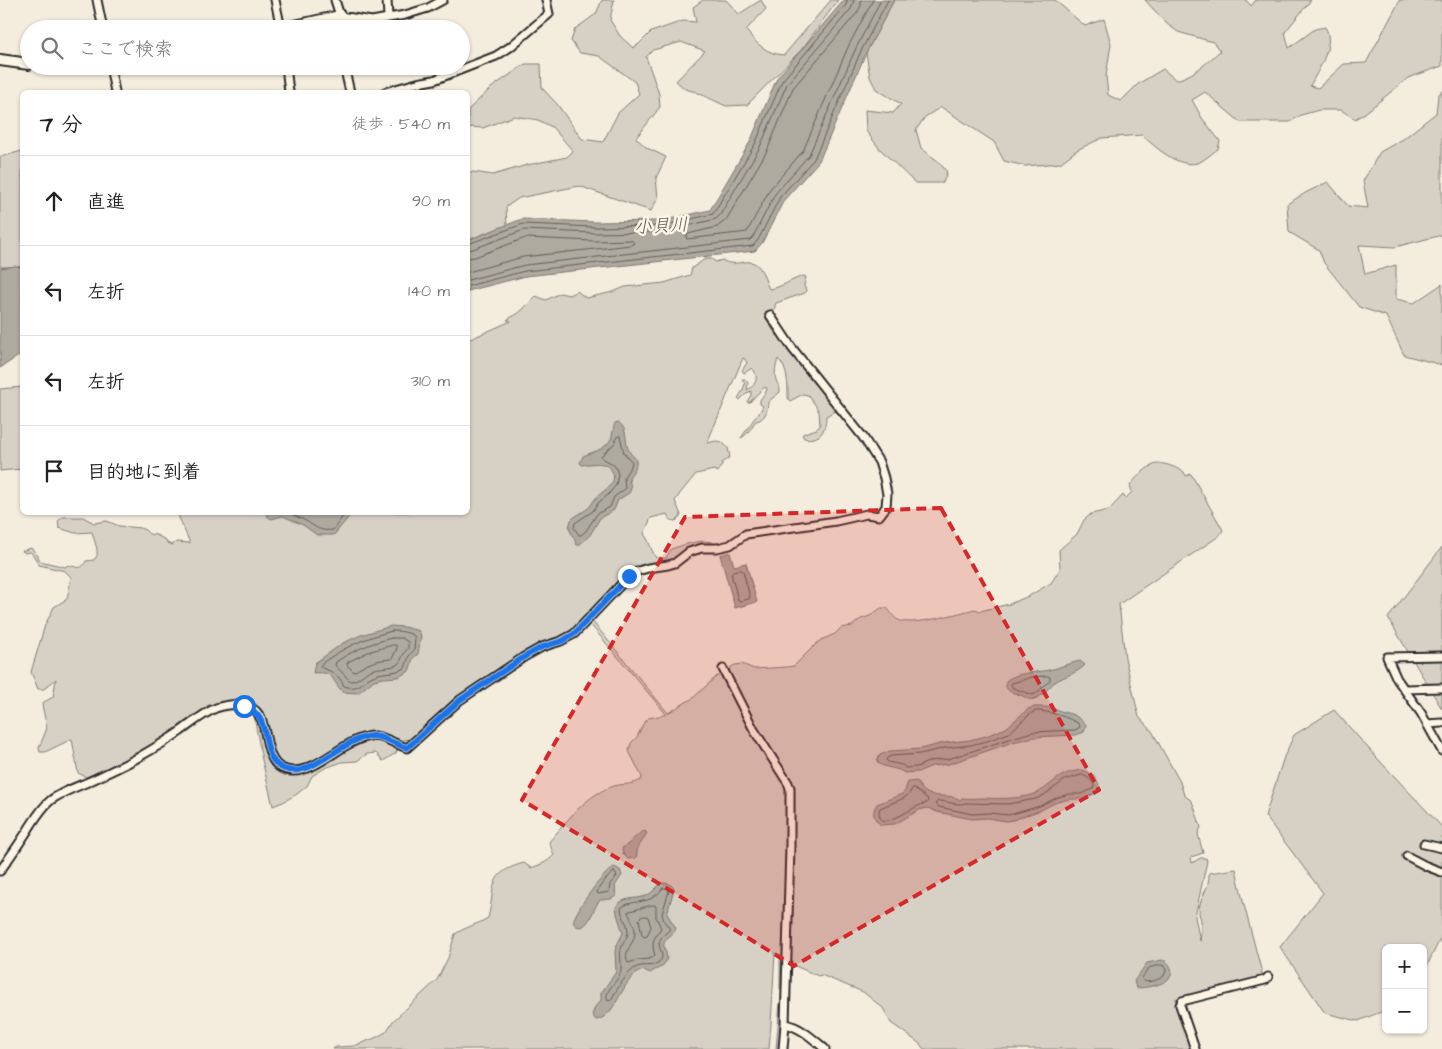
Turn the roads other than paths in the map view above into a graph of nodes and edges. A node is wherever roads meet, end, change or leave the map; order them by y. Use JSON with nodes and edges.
{"nodes":[{"id":1,"x":97,"y":0,"type":"edge"},
{"id":2,"x":275,"y":0,"type":"edge"},
{"id":3,"x":335,"y":0,"type":"edge"},
{"id":4,"x":387,"y":0,"type":"edge"},
{"id":5,"x":442,"y":0,"type":"edge"},
{"id":6,"x":546,"y":0,"type":"edge"},
{"id":7,"x":337,"y":17,"type":"junction"},
{"id":8,"x":388,"y":17,"type":"junction"},
{"id":9,"x":101,"y":20,"type":"edge"},
{"id":10,"x":279,"y":20,"type":"edge"},
{"id":11,"x":323,"y":20,"type":"edge"},
{"id":12,"x":337,"y":20,"type":"edge"},
{"id":13,"x":363,"y":20,"type":"edge"},
{"id":14,"x":376,"y":20,"type":"edge"},
{"id":15,"x":0,"y":60,"type":"edge"},
{"id":16,"x":20,"y":63,"type":"edge"},
{"id":17,"x":470,"y":66,"type":"edge"},
{"id":18,"x":112,"y":75,"type":"edge"},
{"id":19,"x":287,"y":75,"type":"edge"},
{"id":20,"x":346,"y":75,"type":"edge"},
{"id":21,"x":447,"y":75,"type":"edge"},
{"id":22,"x":115,"y":90,"type":"edge"},
{"id":23,"x":289,"y":90,"type":"edge"},
{"id":24,"x":350,"y":90,"type":"edge"},
{"id":25,"x":391,"y":90,"type":"edge"},
{"id":26,"x":770,"y":315,"type":"dead end"},
{"id":27,"x":1442,"y":656,"type":"edge"},
{"id":28,"x":722,"y":669,"type":"dead end"},
{"id":29,"x":1442,"y":688,"type":"edge"},
{"id":30,"x":1404,"y":689,"type":"junction"},
{"id":31,"x":1442,"y":723,"type":"edge"},
{"id":32,"x":1427,"y":724,"type":"junction"},
{"id":33,"x":1442,"y":751,"type":"edge"},
{"id":34,"x":1424,"y":844,"type":"dead end"},
{"id":35,"x":1442,"y":848,"type":"edge"},
{"id":36,"x":1407,"y":856,"type":"dead end"},
{"id":37,"x":0,"y":870,"type":"edge"},
{"id":38,"x":1442,"y":872,"type":"edge"},
{"id":39,"x":1268,"y":977,"type":"dead end"},
{"id":40,"x":785,"y":1024,"type":"junction"},
{"id":41,"x":782,"y":1049,"type":"edge"},
{"id":42,"x":825,"y":1049,"type":"edge"},
{"id":43,"x":1194,"y":1049,"type":"edge"}],
"edges":[{"from":1,"to":9,"type":"street"},
{"from":2,"to":10,"type":"street"},
{"from":3,"to":7,"type":"street"},
{"from":4,"to":8,"type":"street"},
{"from":5,"to":8,"type":"street"},
{"from":6,"to":17,"type":"street"},
{"from":7,"to":11,"type":"street"},
{"from":7,"to":12,"type":"street"},
{"from":7,"to":13,"type":"street"},
{"from":8,"to":14,"type":"street"},
{"from":15,"to":16,"type":"street"},
{"from":18,"to":22,"type":"street"},
{"from":19,"to":23,"type":"street"},
{"from":20,"to":24,"type":"street"},
{"from":21,"to":25,"type":"street"},
{"from":26,"to":37,"type":"street"},
{"from":27,"to":30,"type":"street"},
{"from":28,"to":40,"type":"street"},
{"from":29,"to":30,"type":"street"},
{"from":30,"to":32,"type":"street"},
{"from":31,"to":32,"type":"street"},
{"from":32,"to":33,"type":"street"},
{"from":34,"to":35,"type":"street"},
{"from":36,"to":38,"type":"street"},
{"from":39,"to":43,"type":"street"},
{"from":40,"to":41,"type":"street"},
{"from":40,"to":42,"type":"street"}]}
